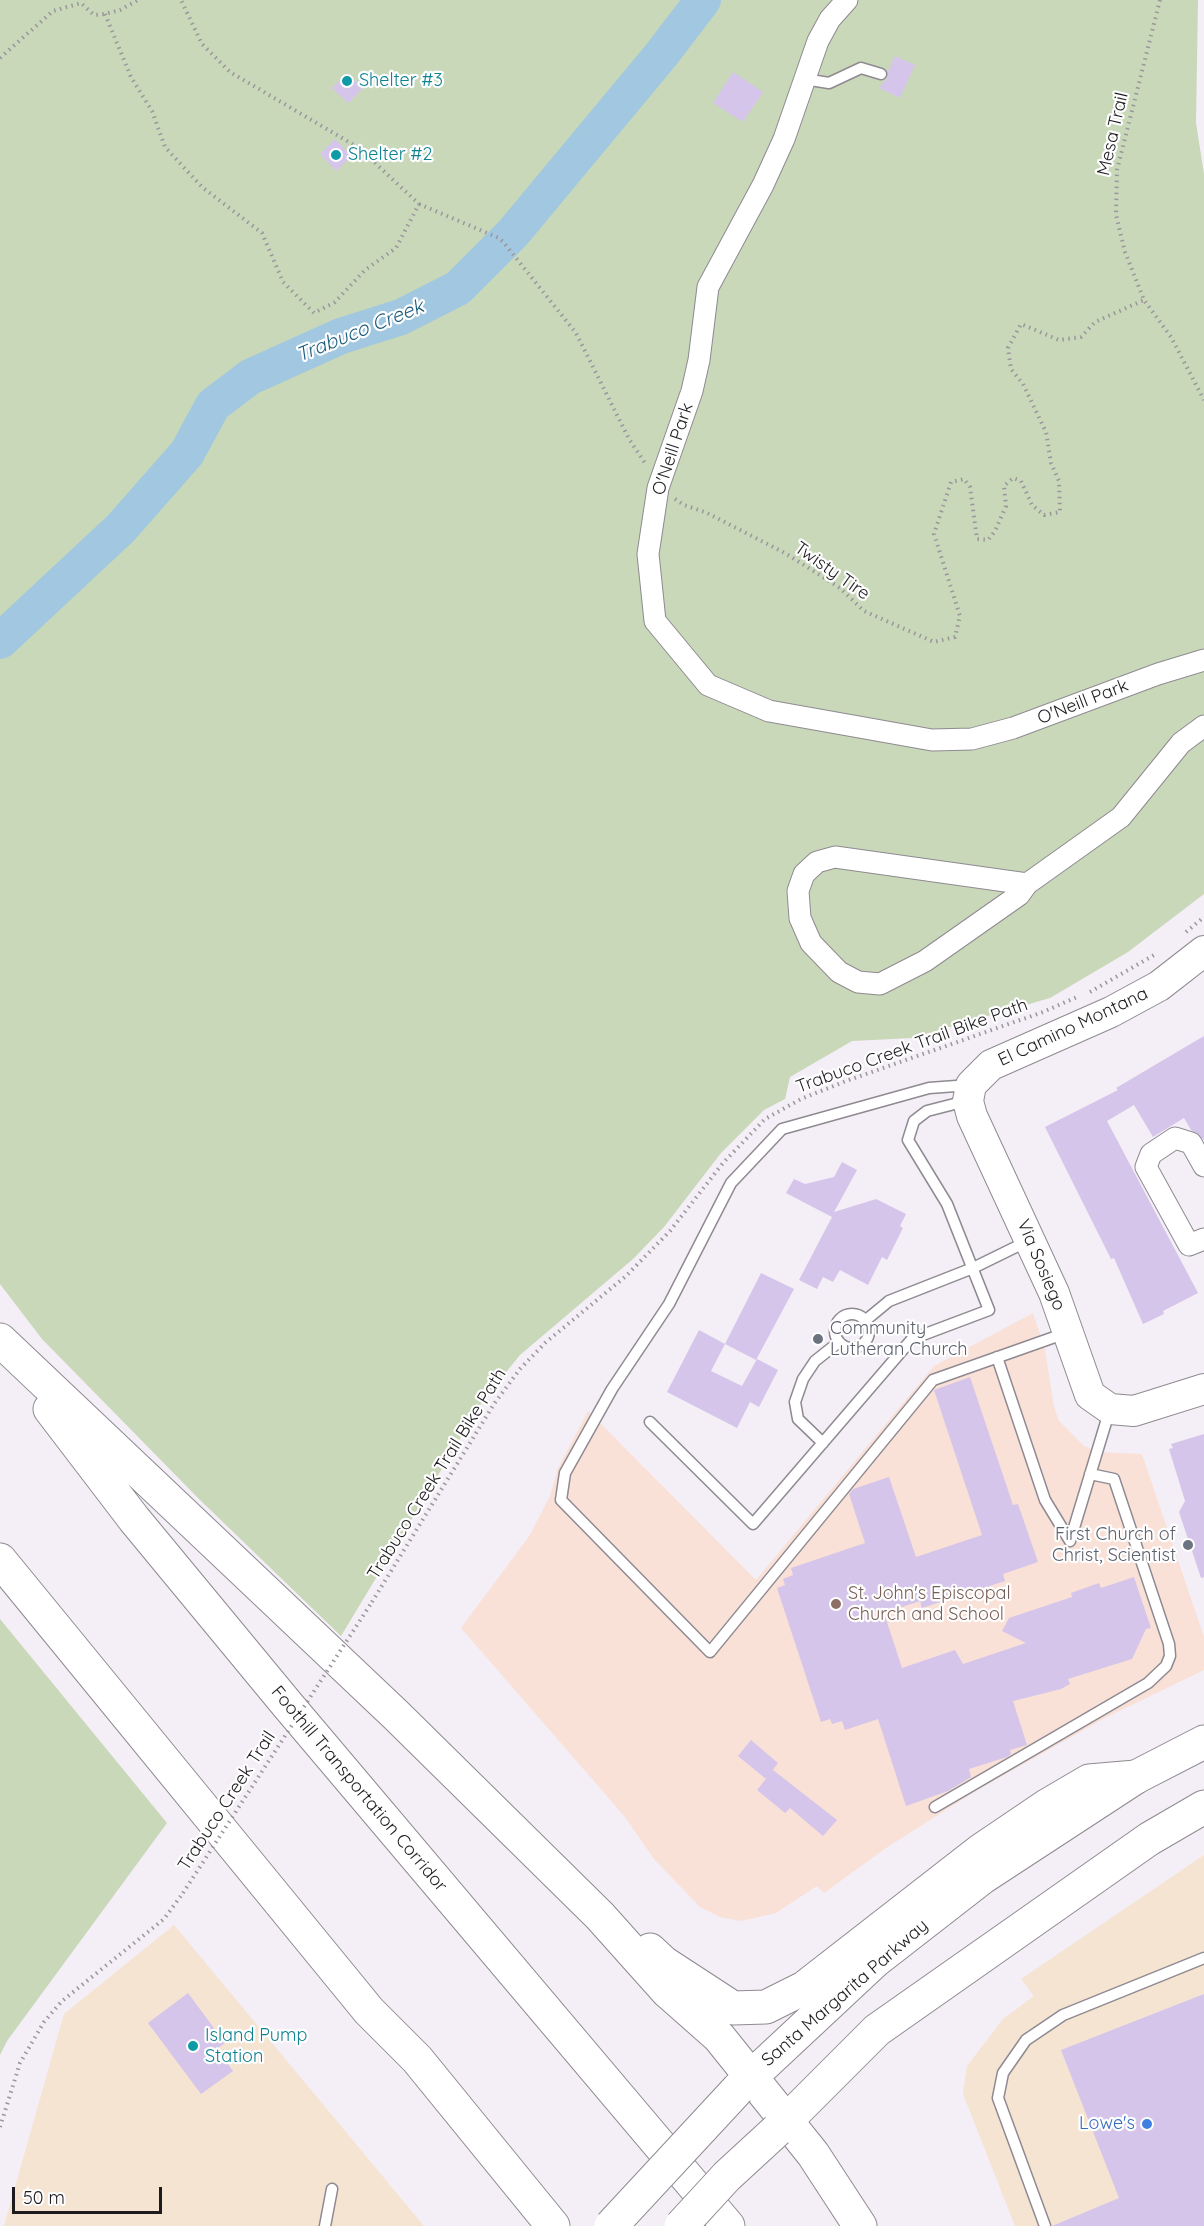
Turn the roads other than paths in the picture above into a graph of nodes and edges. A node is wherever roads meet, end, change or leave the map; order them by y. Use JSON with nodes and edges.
{"nodes":[{"id":1,"x":847,"y":0,"type":"edge"},
{"id":2,"x":881,"y":74,"type":"dead end"},
{"id":3,"x":804,"y":79,"type":"junction"},
{"id":4,"x":1204,"y":660,"type":"edge"},
{"id":5,"x":1204,"y":726,"type":"edge"},
{"id":6,"x":1027,"y":884,"type":"junction"},
{"id":7,"x":1193,"y":943,"type":"edge"},
{"id":8,"x":970,"y":1101,"type":"junction"},
{"id":9,"x":1204,"y":1166,"type":"edge"},
{"id":10,"x":1204,"y":1239,"type":"edge"},
{"id":11,"x":1031,"y":1240,"type":"junction"},
{"id":12,"x":973,"y":1268,"type":"junction"},
{"id":13,"x":866,"y":1320,"type":"junction"},
{"id":14,"x":1069,"y":1332,"type":"junction"},
{"id":15,"x":0,"y":1341,"type":"edge"},
{"id":16,"x":839,"y":1342,"type":"junction"},
{"id":17,"x":997,"y":1357,"type":"junction"},
{"id":18,"x":1204,"y":1389,"type":"edge"},
{"id":19,"x":1110,"y":1409,"type":"junction"},
{"id":20,"x":650,"y":1422,"type":"dead end"},
{"id":21,"x":823,"y":1443,"type":"junction"},
{"id":22,"x":1090,"y":1474,"type":"junction"},
{"id":23,"x":0,"y":1560,"type":"edge"},
{"id":24,"x":1204,"y":1742,"type":"edge"},
{"id":25,"x":1136,"y":1777,"type":"junction"},
{"id":26,"x":934,"y":1807,"type":"dead end"},
{"id":27,"x":1204,"y":1808,"type":"edge"},
{"id":28,"x":600,"y":1916,"type":"junction"},
{"id":29,"x":1204,"y":1958,"type":"edge"},
{"id":30,"x":369,"y":2011,"type":"junction"},
{"id":31,"x":744,"y":2083,"type":"junction"},
{"id":32,"x":782,"y":2125,"type":"junction"},
{"id":33,"x":332,"y":2189,"type":"dead end"},
{"id":34,"x":325,"y":2226,"type":"edge"},
{"id":35,"x":528,"y":2226,"type":"edge"},
{"id":36,"x":553,"y":2226,"type":"edge"},
{"id":37,"x":610,"y":2226,"type":"edge"},
{"id":38,"x":681,"y":2226,"type":"edge"},
{"id":39,"x":728,"y":2226,"type":"edge"},
{"id":40,"x":860,"y":2226,"type":"edge"},
{"id":41,"x":1045,"y":2226,"type":"edge"}],
"edges":[{"from":1,"to":3,"type":"street","name":"O'Neill Park"},
{"from":2,"to":3,"type":"lane"},
{"from":3,"to":4,"type":"street","name":"O'Neill Park"},
{"from":5,"to":6,"type":"street"},
{"from":6,"to":6,"type":"street"},
{"from":7,"to":8,"type":"street","name":"El Camino Montana"},
{"from":8,"to":11,"type":"street","name":"Via Sosiego"},
{"from":8,"to":12,"type":"lane"},
{"from":8,"to":17,"type":"lane"},
{"from":9,"to":10,"type":"street"},
{"from":11,"to":12,"type":"lane"},
{"from":11,"to":14,"type":"street","name":"Via Sosiego"},
{"from":12,"to":13,"type":"lane"},
{"from":12,"to":21,"type":"lane"},
{"from":13,"to":16,"type":"lane"},
{"from":13,"to":16,"type":"lane"},
{"from":14,"to":17,"type":"lane"},
{"from":14,"to":19,"type":"street","name":"Via Sosiego"},
{"from":15,"to":28,"type":"main road"},
{"from":15,"to":39,"type":"main road","name":"Foothill Transportation Corridor"},
{"from":16,"to":21,"type":"lane"},
{"from":17,"to":22,"type":"lane"},
{"from":18,"to":19,"type":"street"},
{"from":19,"to":22,"type":"lane"},
{"from":20,"to":21,"type":"lane"},
{"from":22,"to":26,"type":"lane"},
{"from":23,"to":30,"type":"main road"},
{"from":24,"to":25,"type":"main road","name":"Santa Margarita Parkway"},
{"from":25,"to":28,"type":"main road"},
{"from":25,"to":31,"type":"main road","name":"Santa Margarita Parkway"},
{"from":27,"to":32,"type":"main road"},
{"from":28,"to":31,"type":"main road"},
{"from":29,"to":41,"type":"lane"},
{"from":30,"to":35,"type":"main road"},
{"from":30,"to":36,"type":"main road"},
{"from":31,"to":32,"type":"main road"},
{"from":31,"to":37,"type":"main road","name":"Santa Margarita Parkway","bridge":true},
{"from":32,"to":38,"type":"main road","bridge":true},
{"from":32,"to":40,"type":"main road"},
{"from":33,"to":34,"type":"lane"}]}
